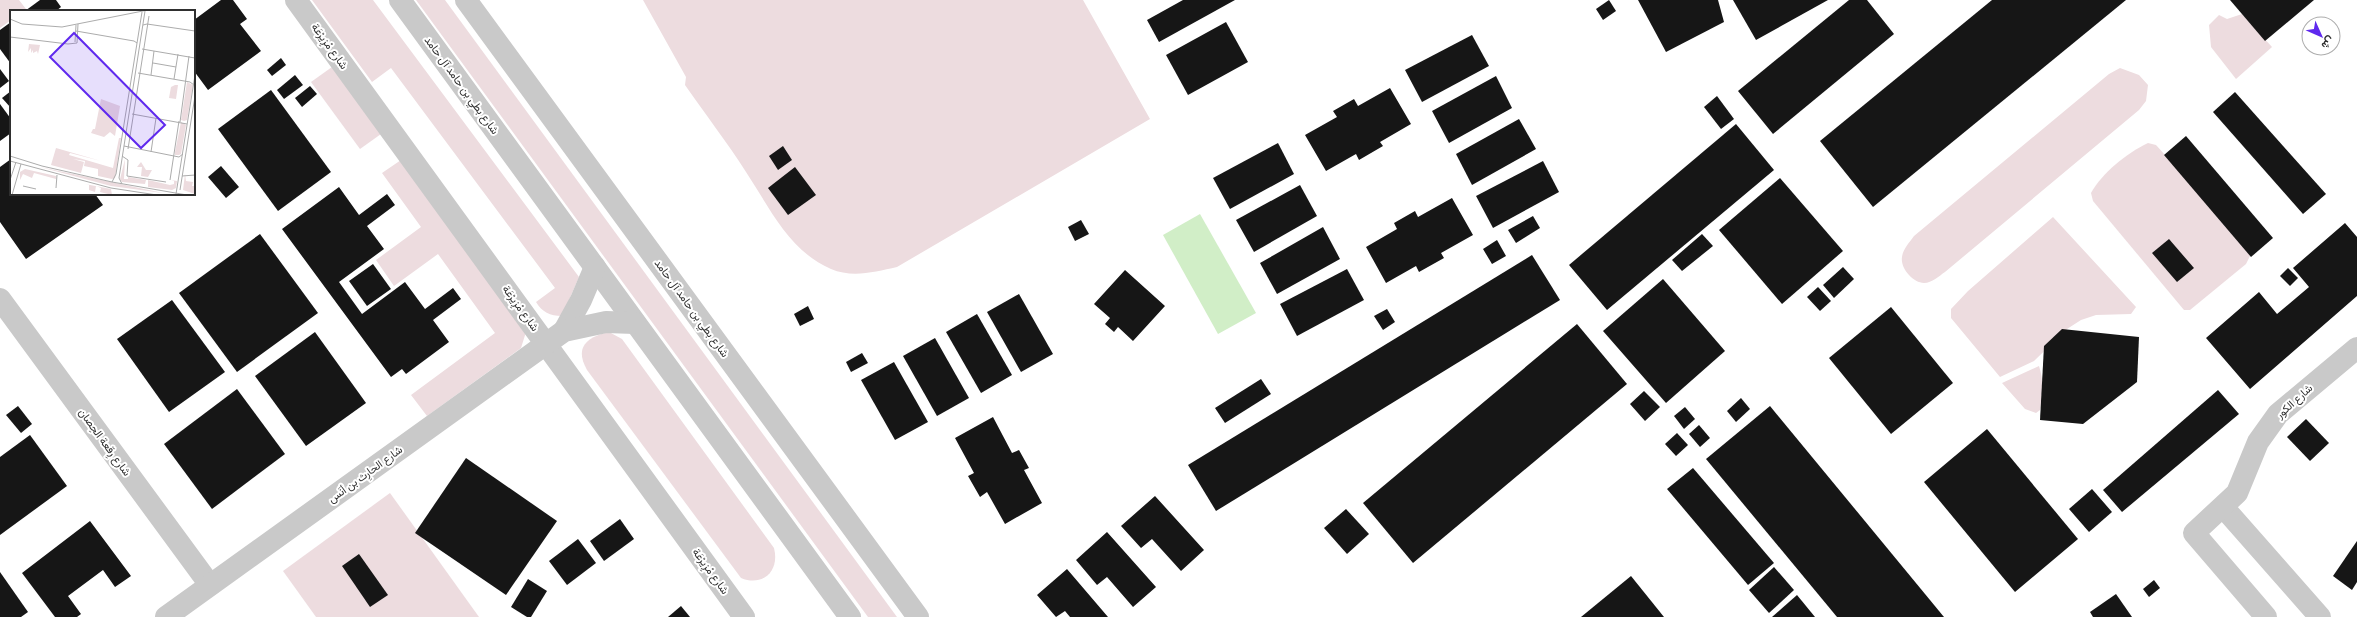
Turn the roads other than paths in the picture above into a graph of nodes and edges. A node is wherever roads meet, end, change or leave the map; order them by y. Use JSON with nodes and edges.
{"nodes":[{"id":1,"x":296,"y":0,"type":"edge"},
{"id":2,"x":400,"y":0,"type":"edge"},
{"id":3,"x":466,"y":0,"type":"edge"},
{"id":4,"x":595,"y":267,"type":"junction"},
{"id":5,"x":0,"y":298,"type":"edge"},
{"id":6,"x":635,"y":323,"type":"junction"},
{"id":7,"x":555,"y":337,"type":"junction"},
{"id":8,"x":2357,"y":348,"type":"edge"},
{"id":9,"x":2224,"y":508,"type":"junction"},
{"id":10,"x":210,"y":585,"type":"junction"},
{"id":11,"x":166,"y":617,"type":"edge"},
{"id":12,"x":744,"y":617,"type":"edge"},
{"id":13,"x":850,"y":617,"type":"edge"},
{"id":14,"x":918,"y":617,"type":"edge"},
{"id":15,"x":2266,"y":617,"type":"edge"},
{"id":16,"x":2320,"y":617,"type":"edge"}],
"edges":[{"from":1,"to":7,"type":"street","name":"شارع مْزِيرْعَة"},
{"from":2,"to":4,"type":"street","name":"شارع بطي بن حامد آل حامد"},
{"from":3,"to":14,"type":"street","name":"شارع بطي بن حامد آل حامد"},
{"from":4,"to":6,"type":"street","name":"شارع بطي بن حامد آل حامد"},
{"from":4,"to":7,"type":"street","name":"شارع الحارِث بن أنَس"},
{"from":5,"to":10,"type":"street","name":"شارع رِقعة الحِصان"},
{"from":6,"to":7,"type":"street","name":"شارع الحارِث بن أنَس"},
{"from":6,"to":13,"type":"street","name":"شارع بطي بن حامد آل حامد"},
{"from":7,"to":10,"type":"street","name":"شارع الحارِث بن أنَس"},
{"from":7,"to":12,"type":"street","name":"شارع مْزِيرْعَة"},
{"from":8,"to":9,"type":"street","name":"شارع الكور"},
{"from":9,"to":15,"type":"street","name":"شارع الكور"},
{"from":9,"to":16,"type":"street"},
{"from":10,"to":11,"type":"street","name":"شارع الحارِث بن أنَس"}]}
